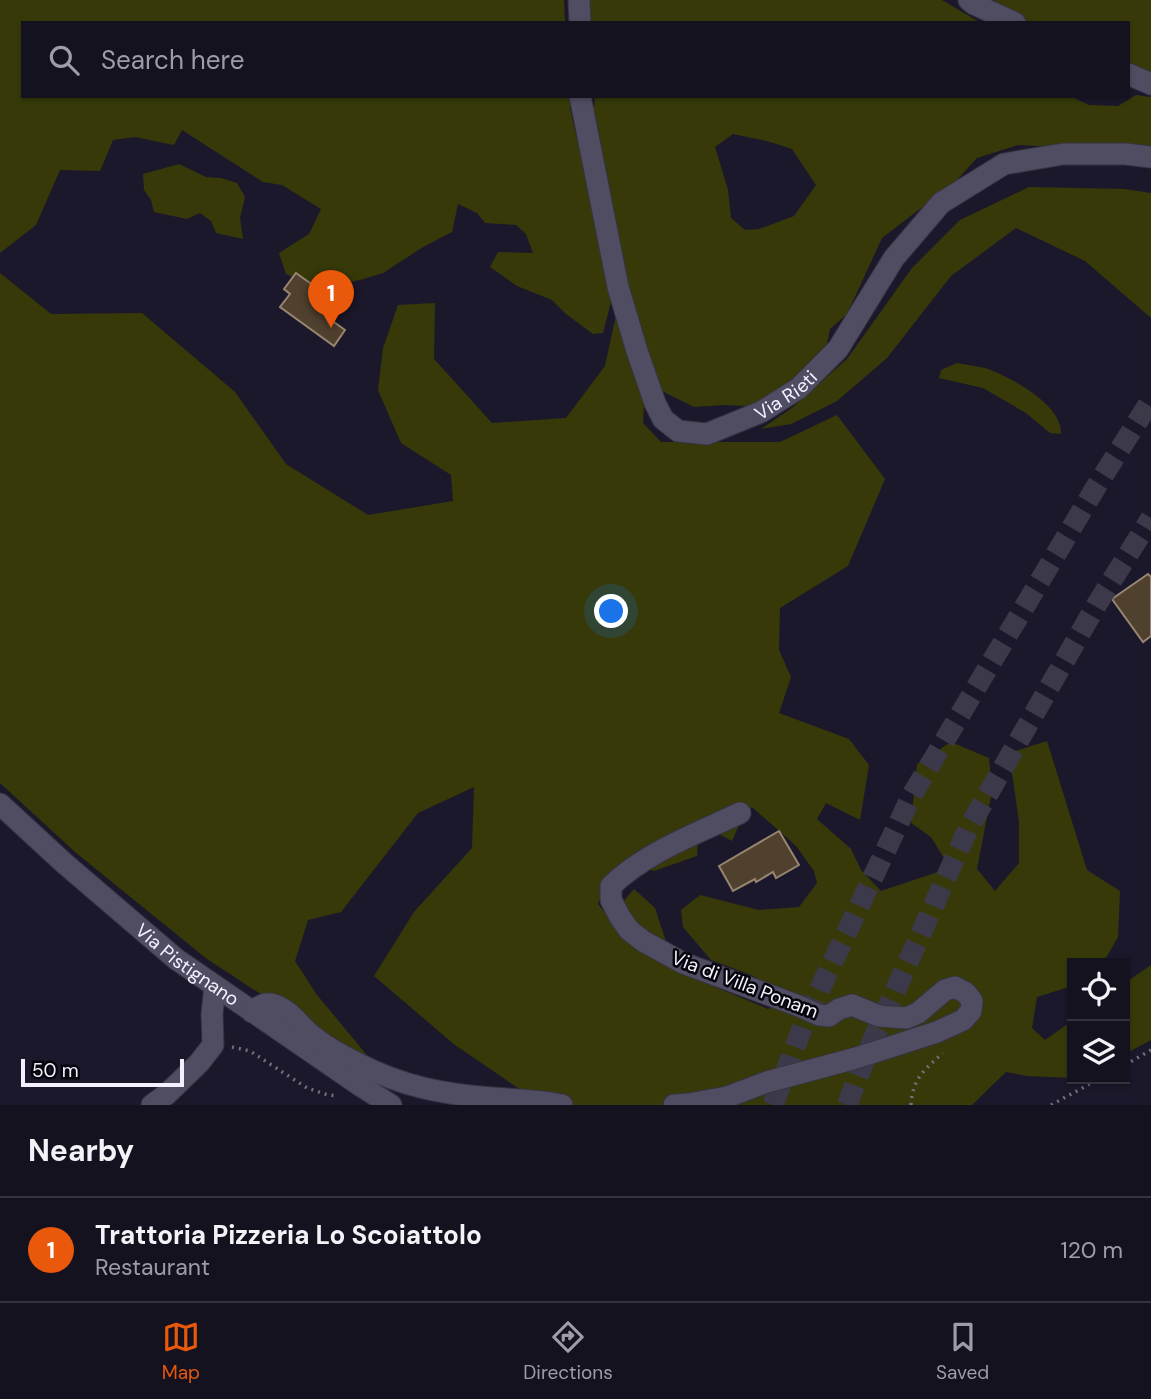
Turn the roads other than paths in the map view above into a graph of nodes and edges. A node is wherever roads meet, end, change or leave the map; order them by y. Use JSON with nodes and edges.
{"nodes":[{"id":1,"x":579,"y":0,"type":"edge"},
{"id":2,"x":969,"y":0,"type":"edge"},
{"id":3,"x":580,"y":21,"type":"edge"},
{"id":4,"x":1012,"y":21,"type":"edge"},
{"id":5,"x":1130,"y":75,"type":"edge"},
{"id":6,"x":1151,"y":84,"type":"edge"},
{"id":7,"x":580,"y":98,"type":"edge"},
{"id":8,"x":1151,"y":157,"type":"edge"},
{"id":9,"x":0,"y":804,"type":"edge"},
{"id":10,"x":740,"y":813,"type":"dead end"},
{"id":11,"x":215,"y":986,"type":"junction"},
{"id":12,"x":252,"y":1012,"type":"junction"},
{"id":13,"x":152,"y":1105,"type":"edge"},
{"id":14,"x":391,"y":1105,"type":"edge"},
{"id":15,"x":562,"y":1105,"type":"edge"},
{"id":16,"x":674,"y":1105,"type":"edge"}],
"edges":[{"from":1,"to":3,"type":"street"},
{"from":2,"to":4,"type":"street"},
{"from":5,"to":6,"type":"street"},
{"from":7,"to":8,"type":"street","name":"Via Rieti"},
{"from":9,"to":11,"type":"street","name":"Via Pistignano"},
{"from":10,"to":16,"type":"street","name":"Via di Villa Ponam"},
{"from":11,"to":12,"type":"street","name":"Via Pistignano"},
{"from":11,"to":13,"type":"street"},
{"from":12,"to":14,"type":"street","name":"Via Pistignano"},
{"from":12,"to":15,"type":"street"}]}
